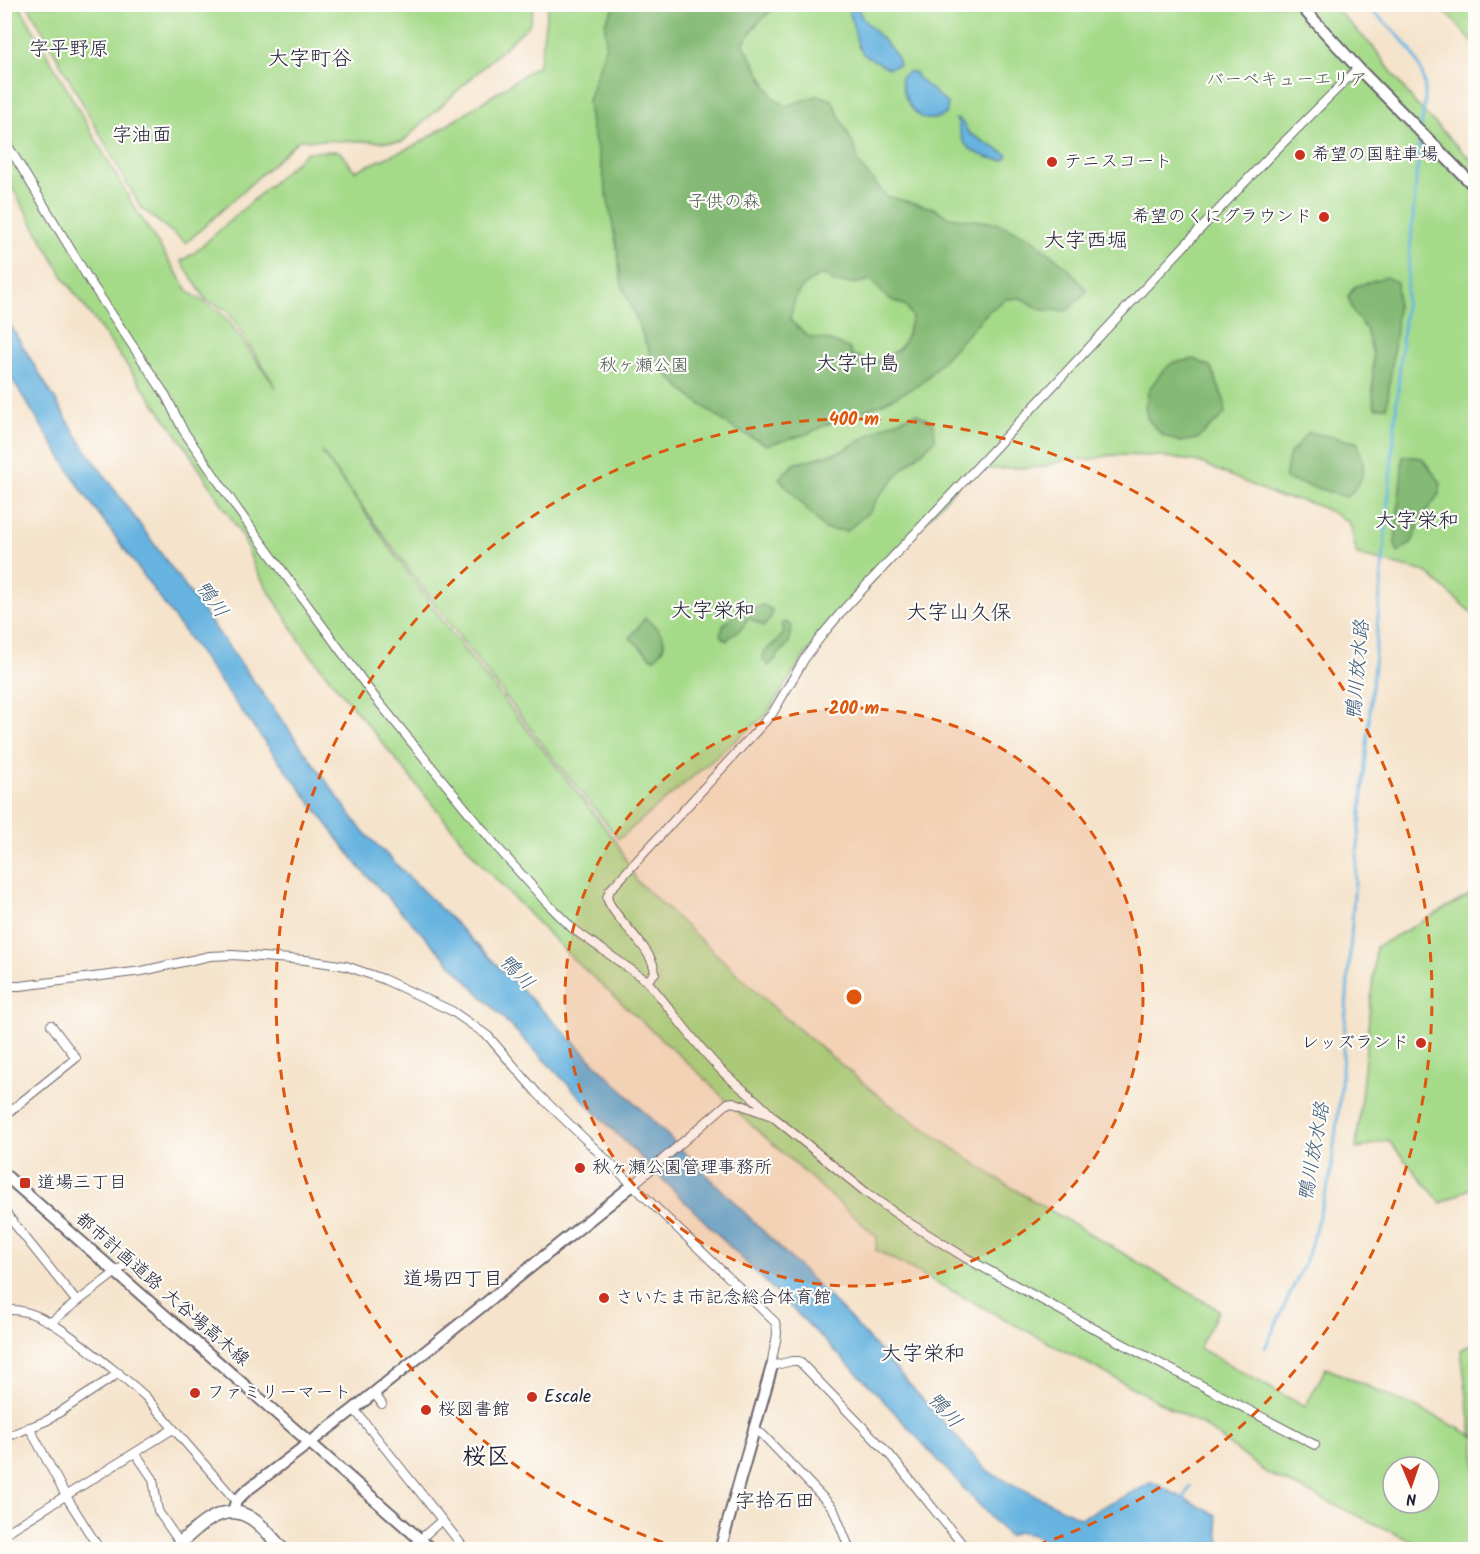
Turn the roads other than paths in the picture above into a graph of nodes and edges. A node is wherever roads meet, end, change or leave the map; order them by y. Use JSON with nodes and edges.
{"nodes":[{"id":1,"x":1299,"y":4,"type":"edge"},
{"id":2,"x":1358,"y":68,"type":"junction"},
{"id":3,"x":4,"y":139,"type":"edge"},
{"id":4,"x":1476,"y":188,"type":"edge"},
{"id":5,"x":647,"y":981,"type":"junction"},
{"id":6,"x":4,"y":986,"type":"edge"},
{"id":7,"x":51,"y":1025,"type":"dead end"},
{"id":8,"x":4,"y":1116,"type":"edge"},
{"id":9,"x":772,"y":1116,"type":"junction"},
{"id":10,"x":4,"y":1174,"type":"edge"},
{"id":11,"x":636,"y":1183,"type":"junction"},
{"id":12,"x":4,"y":1210,"type":"edge"},
{"id":13,"x":133,"y":1259,"type":"dead end"},
{"id":14,"x":117,"y":1271,"type":"junction"},
{"id":15,"x":76,"y":1302,"type":"junction"},
{"id":16,"x":4,"y":1311,"type":"edge"},
{"id":17,"x":51,"y":1322,"type":"junction"},
{"id":18,"x":772,"y":1366,"type":"junction"},
{"id":19,"x":119,"y":1373,"type":"junction"},
{"id":20,"x":374,"y":1393,"type":"junction"},
{"id":21,"x":382,"y":1404,"type":"dead end"},
{"id":22,"x":354,"y":1409,"type":"junction"},
{"id":23,"x":29,"y":1427,"type":"junction"},
{"id":24,"x":173,"y":1429,"type":"junction"},
{"id":25,"x":755,"y":1431,"type":"junction"},
{"id":26,"x":4,"y":1438,"type":"edge"},
{"id":27,"x":309,"y":1442,"type":"junction"},
{"id":28,"x":1315,"y":1444,"type":"dead end"},
{"id":29,"x":136,"y":1454,"type":"junction"},
{"id":30,"x":66,"y":1496,"type":"junction"},
{"id":31,"x":234,"y":1507,"type":"junction"},
{"id":32,"x":442,"y":1520,"type":"junction"},
{"id":33,"x":4,"y":1534,"type":"edge"},
{"id":34,"x":420,"y":1539,"type":"junction"},
{"id":35,"x":461,"y":1544,"type":"dead end"},
{"id":36,"x":177,"y":1546,"type":"edge"},
{"id":37,"x":100,"y":1550,"type":"edge"},
{"id":38,"x":283,"y":1550,"type":"edge"},
{"id":39,"x":408,"y":1550,"type":"edge"},
{"id":40,"x":432,"y":1550,"type":"edge"},
{"id":41,"x":720,"y":1550,"type":"edge"},
{"id":42,"x":850,"y":1550,"type":"edge"},
{"id":43,"x":967,"y":1550,"type":"edge"}],
"edges":[{"from":1,"to":2,"type":"street"},
{"from":2,"to":4,"type":"street"},
{"from":2,"to":5,"type":"street"},
{"from":3,"to":5,"type":"street"},
{"from":5,"to":9,"type":"street"},
{"from":6,"to":11,"type":"street"},
{"from":7,"to":8,"type":"street"},
{"from":9,"to":11,"type":"street"},
{"from":9,"to":28,"type":"street"},
{"from":10,"to":14,"type":"street","name":"都市計画道路 大谷場高木線"},
{"from":11,"to":18,"type":"street"},
{"from":11,"to":20,"type":"street"},
{"from":12,"to":15,"type":"street"},
{"from":13,"to":14,"type":"street"},
{"from":14,"to":15,"type":"street"},
{"from":14,"to":27,"type":"street","name":"都市計画道路 大谷場高木線"},
{"from":15,"to":17,"type":"street"},
{"from":16,"to":17,"type":"street"},
{"from":17,"to":19,"type":"street"},
{"from":18,"to":25,"type":"street"},
{"from":18,"to":43,"type":"street"},
{"from":19,"to":23,"type":"street"},
{"from":19,"to":24,"type":"street"},
{"from":20,"to":21,"type":"street"},
{"from":20,"to":22,"type":"street"},
{"from":22,"to":27,"type":"street"},
{"from":22,"to":32,"type":"street"},
{"from":23,"to":26,"type":"street"},
{"from":23,"to":30,"type":"street"},
{"from":24,"to":29,"type":"street"},
{"from":24,"to":31,"type":"street"},
{"from":25,"to":41,"type":"street"},
{"from":25,"to":42,"type":"street"},
{"from":27,"to":31,"type":"street"},
{"from":27,"to":34,"type":"street","name":"都市計画道路 大谷場高木線"},
{"from":29,"to":30,"type":"street"},
{"from":29,"to":36,"type":"street"},
{"from":30,"to":33,"type":"street"},
{"from":30,"to":37,"type":"street"},
{"from":31,"to":36,"type":"main road"},
{"from":31,"to":38,"type":"main road"},
{"from":32,"to":34,"type":"street"},
{"from":32,"to":35,"type":"street"},
{"from":34,"to":39,"type":"street"},
{"from":34,"to":40,"type":"street","name":"都市計画道路 大谷場高木線"}]}
